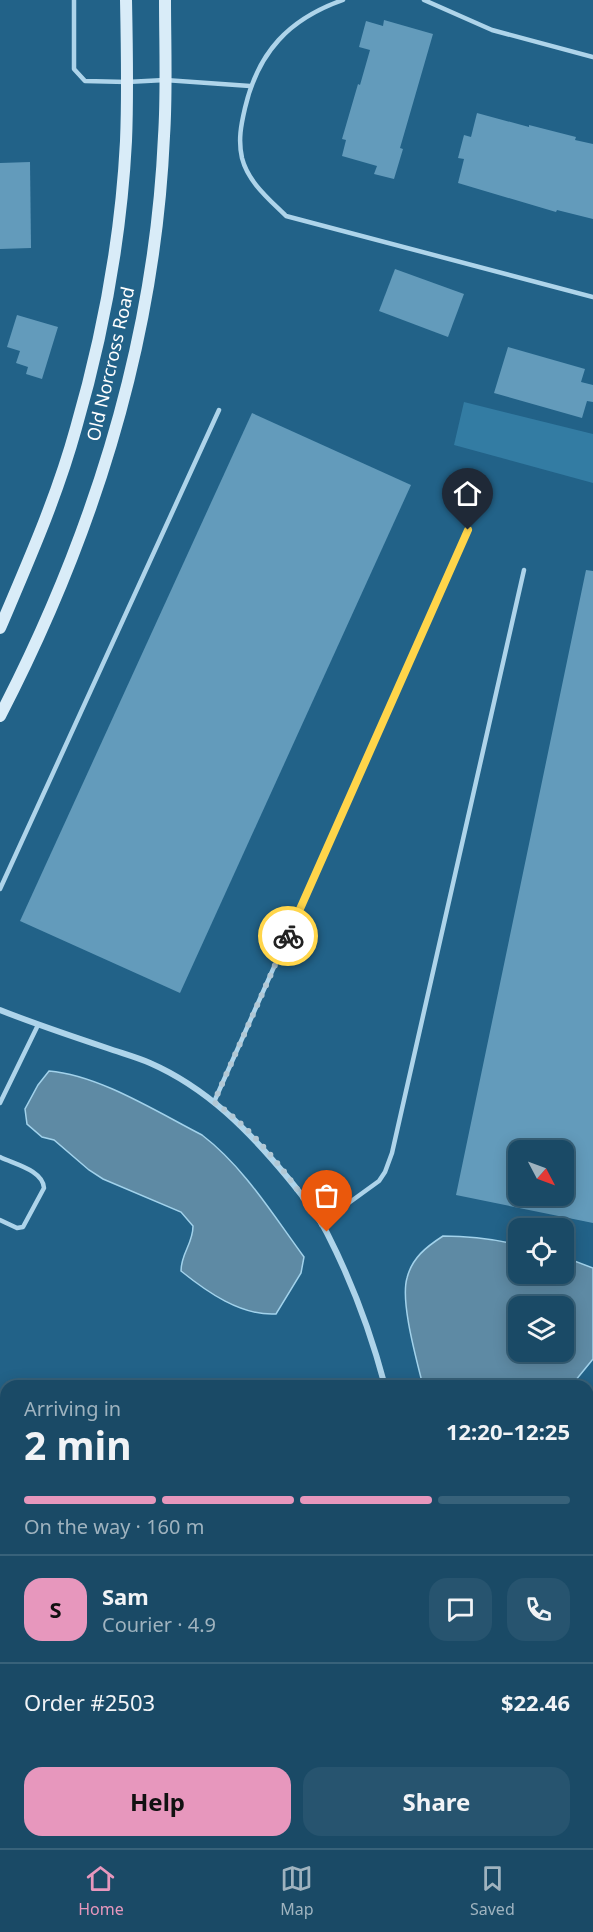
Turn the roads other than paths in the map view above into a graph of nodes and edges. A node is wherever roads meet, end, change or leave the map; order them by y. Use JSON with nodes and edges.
{"nodes":[{"id":1,"x":74,"y":0,"type":"edge"},
{"id":2,"x":126,"y":0,"type":"edge"},
{"id":3,"x":165,"y":0,"type":"edge"},
{"id":4,"x":342,"y":0,"type":"edge"},
{"id":5,"x":424,"y":0,"type":"edge"},
{"id":6,"x":593,"y":57,"type":"edge"},
{"id":7,"x":165,"y":80,"type":"junction"},
{"id":8,"x":127,"y":82,"type":"junction"},
{"id":9,"x":250,"y":86,"type":"junction"},
{"id":10,"x":593,"y":297,"type":"edge"},
{"id":11,"x":219,"y":410,"type":"dead end"},
{"id":12,"x":468,"y":530,"type":"dead end"},
{"id":13,"x":524,"y":570,"type":"dead end"},
{"id":14,"x":0,"y":628,"type":"edge"},
{"id":15,"x":0,"y":716,"type":"edge"},
{"id":16,"x":0,"y":889,"type":"edge"},
{"id":17,"x":0,"y":1010,"type":"edge"},
{"id":18,"x":38,"y":1025,"type":"junction"},
{"id":19,"x":214,"y":1102,"type":"junction"},
{"id":20,"x":0,"y":1103,"type":"edge"},
{"id":21,"x":0,"y":1157,"type":"edge"},
{"id":22,"x":0,"y":1220,"type":"edge"},
{"id":23,"x":321,"y":1223,"type":"junction"},
{"id":24,"x":383,"y":1380,"type":"edge"}],
"edges":[{"from":1,"to":8,"type":"lane"},
{"from":2,"to":8,"type":"main road","name":"Old Norcross Road"},
{"from":3,"to":7,"type":"main road","name":"Old Norcross Road"},
{"from":4,"to":9,"type":"lane"},
{"from":5,"to":6,"type":"lane"},
{"from":7,"to":8,"type":"lane"},
{"from":7,"to":9,"type":"lane"},
{"from":7,"to":15,"type":"main road","name":"Old Norcross Road"},
{"from":8,"to":14,"type":"main road","name":"Old Norcross Road"},
{"from":9,"to":10,"type":"lane"},
{"from":11,"to":16,"type":"lane"},
{"from":12,"to":19,"type":"lane"},
{"from":13,"to":23,"type":"lane"},
{"from":17,"to":18,"type":"street"},
{"from":18,"to":19,"type":"street"},
{"from":18,"to":20,"type":"lane"},
{"from":19,"to":23,"type":"street"},
{"from":21,"to":22,"type":"lane"},
{"from":23,"to":24,"type":"street"}]}
